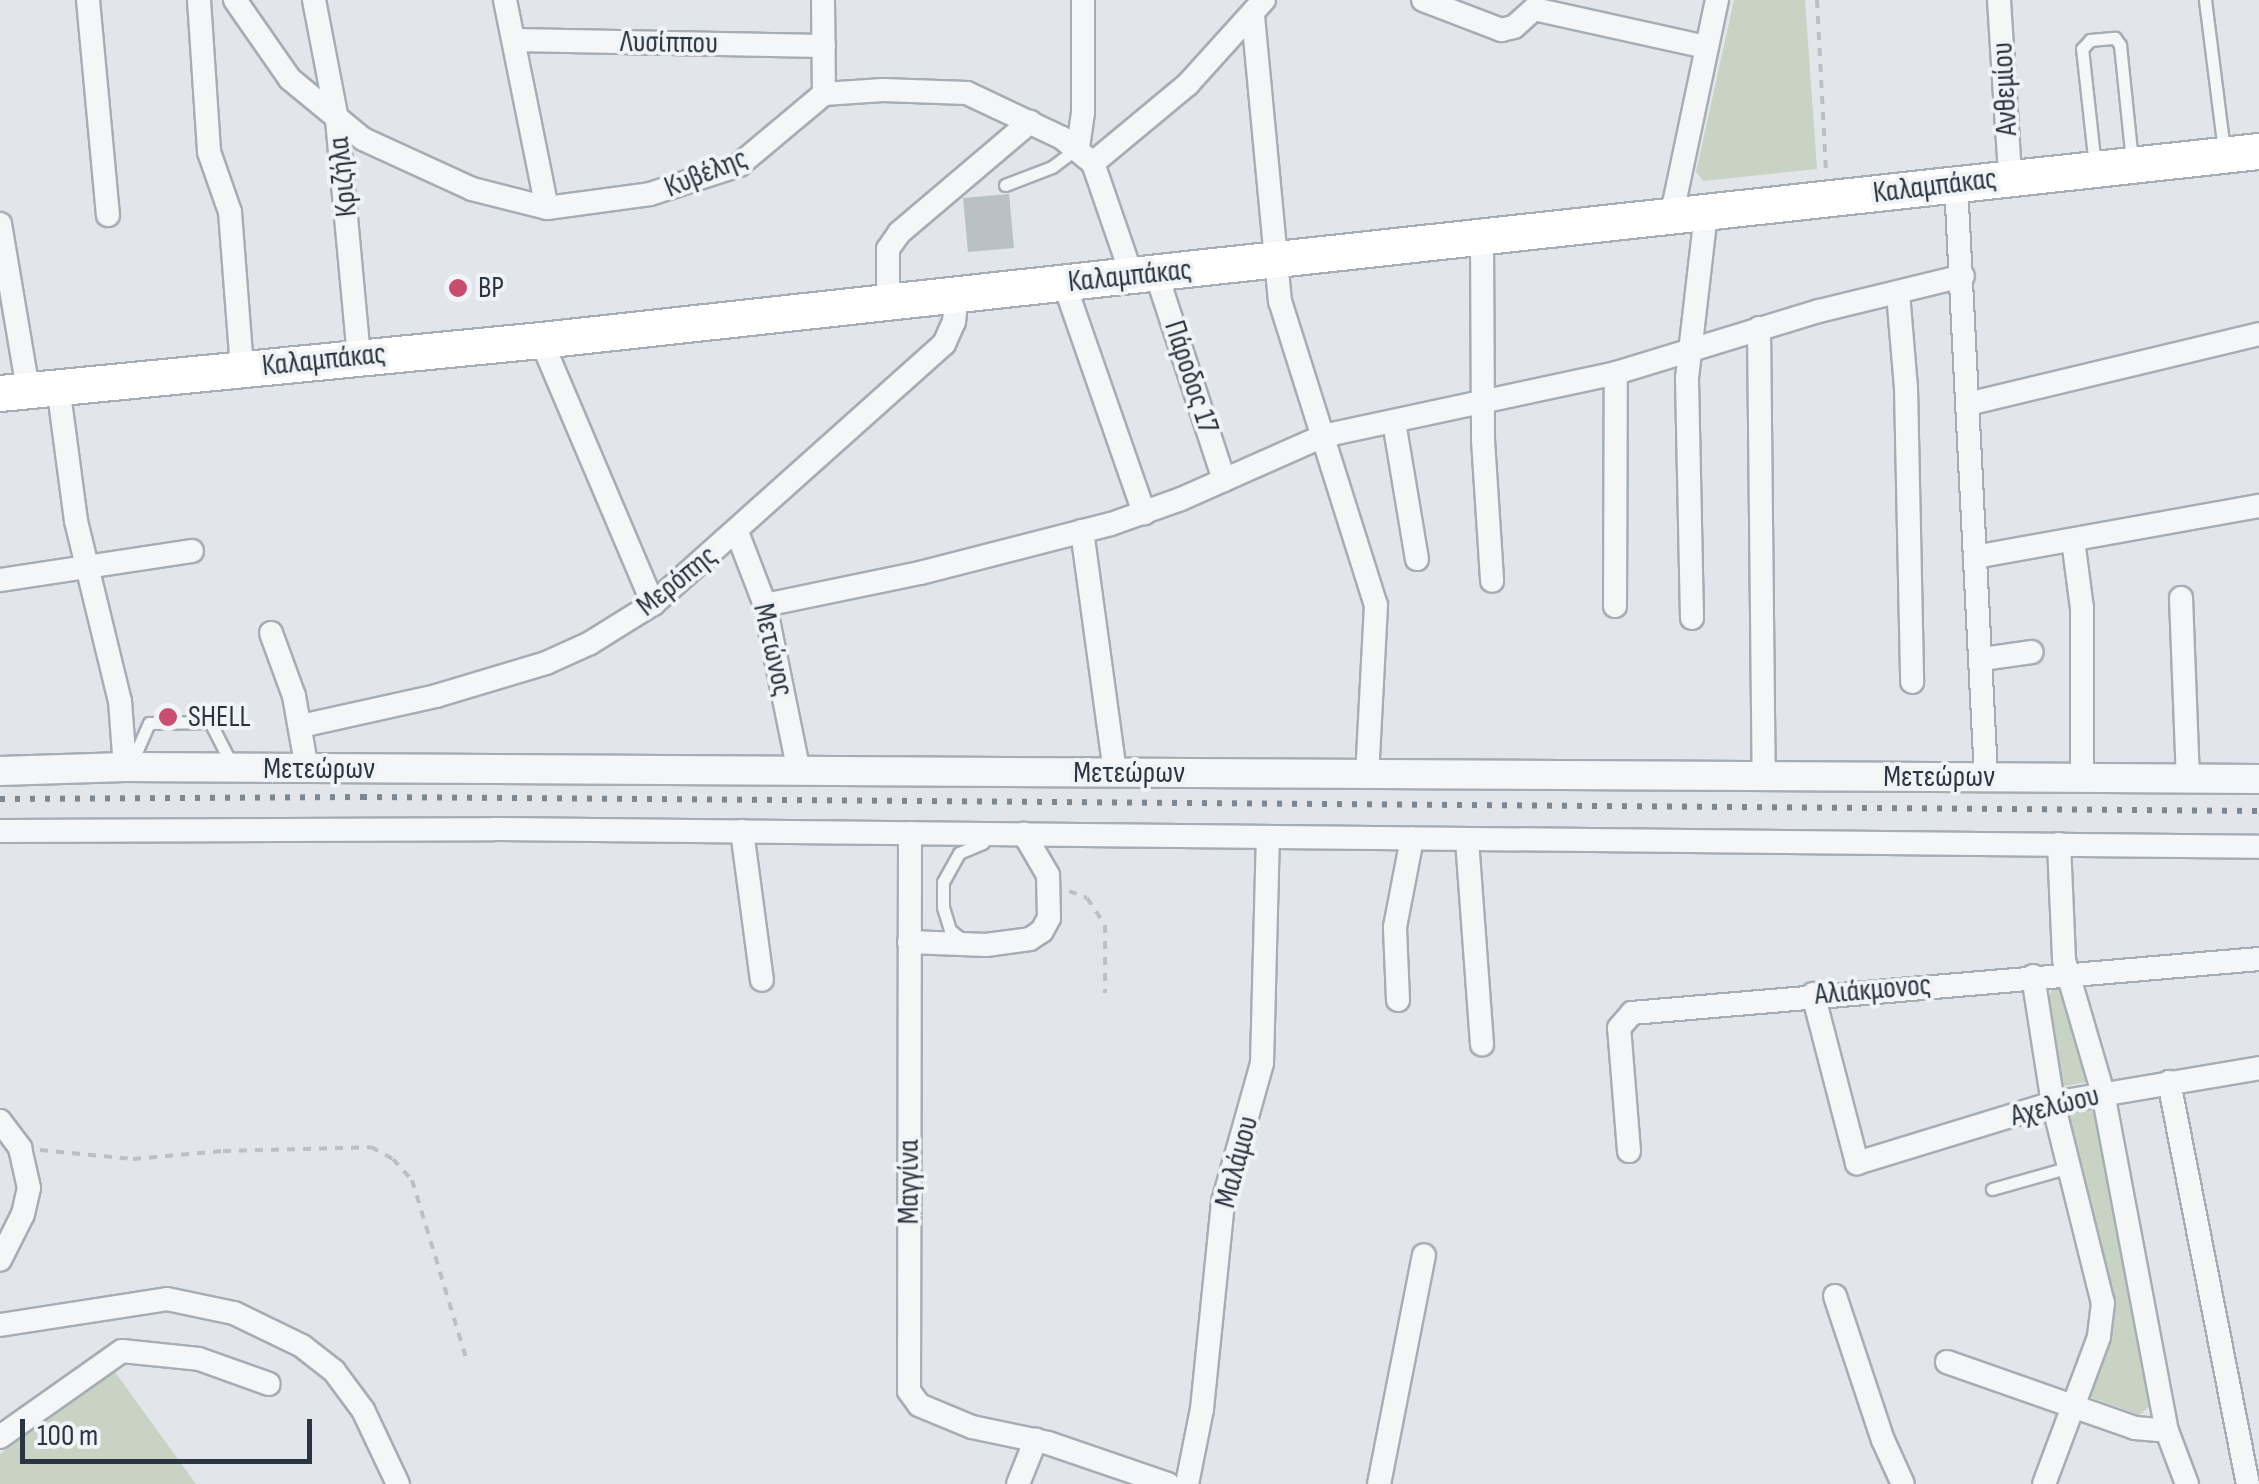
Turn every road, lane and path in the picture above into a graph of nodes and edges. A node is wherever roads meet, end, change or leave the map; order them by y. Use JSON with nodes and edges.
{"nodes":[{"id":1,"x":88,"y":0,"type":"edge"},
{"id":2,"x":199,"y":0,"type":"edge"},
{"id":3,"x":235,"y":0,"type":"edge"},
{"id":4,"x":314,"y":0,"type":"edge"},
{"id":5,"x":505,"y":0,"type":"edge"},
{"id":6,"x":824,"y":0,"type":"edge"},
{"id":7,"x":1083,"y":0,"type":"edge"},
{"id":8,"x":1423,"y":0,"type":"edge"},
{"id":9,"x":1717,"y":0,"type":"edge"},
{"id":10,"x":1818,"y":0,"type":"edge"},
{"id":11,"x":2000,"y":0,"type":"edge"},
{"id":12,"x":2205,"y":0,"type":"edge"},
{"id":13,"x":1259,"y":8,"type":"edge"},
{"id":14,"x":515,"y":40,"type":"junction"},
{"id":15,"x":824,"y":46,"type":"junction"},
{"id":16,"x":1706,"y":48,"type":"junction"},
{"id":17,"x":824,"y":94,"type":"junction"},
{"id":18,"x":337,"y":120,"type":"junction"},
{"id":19,"x":1030,"y":122,"type":"junction"},
{"id":20,"x":2242,"y":153,"type":"edge"},
{"id":21,"x":1085,"y":155,"type":"junction"},
{"id":22,"x":2132,"y":165,"type":"junction"},
{"id":23,"x":2096,"y":168,"type":"junction"},
{"id":24,"x":1827,"y":175,"type":"dead end"},
{"id":25,"x":2010,"y":178,"type":"junction"},
{"id":26,"x":1956,"y":184,"type":"junction"},
{"id":27,"x":1005,"y":185,"type":"dead end"},
{"id":28,"x":547,"y":208,"type":"junction"},
{"id":29,"x":1706,"y":213,"type":"junction"},
{"id":30,"x":108,"y":215,"type":"dead end"},
{"id":31,"x":1671,"y":218,"type":"junction"},
{"id":32,"x":0,"y":224,"type":"edge"},
{"id":33,"x":1482,"y":238,"type":"junction"},
{"id":34,"x":1274,"y":260,"type":"junction"},
{"id":35,"x":1144,"y":274,"type":"junction"},
{"id":36,"x":1963,"y":276,"type":"junction"},
{"id":37,"x":1064,"y":283,"type":"junction"},
{"id":38,"x":1898,"y":292,"type":"junction"},
{"id":39,"x":957,"y":295,"type":"junction"},
{"id":40,"x":888,"y":302,"type":"junction"},
{"id":41,"x":1759,"y":328,"type":"junction"},
{"id":42,"x":2259,"y":334,"type":"edge"},
{"id":43,"x":541,"y":340,"type":"junction"},
{"id":44,"x":1691,"y":348,"type":"junction"},
{"id":45,"x":359,"y":356,"type":"junction"},
{"id":46,"x":242,"y":368,"type":"junction"},
{"id":47,"x":1616,"y":373,"type":"junction"},
{"id":48,"x":28,"y":389,"type":"edge"},
{"id":49,"x":1484,"y":404,"type":"junction"},
{"id":50,"x":1968,"y":404,"type":"junction"},
{"id":51,"x":1394,"y":422,"type":"junction"},
{"id":52,"x":1322,"y":436,"type":"junction"},
{"id":53,"x":1224,"y":480,"type":"junction"},
{"id":54,"x":2259,"y":506,"type":"edge"},
{"id":55,"x":1144,"y":514,"type":"junction"},
{"id":56,"x":1082,"y":531,"type":"junction"},
{"id":57,"x":737,"y":532,"type":"junction"},
{"id":58,"x":2073,"y":540,"type":"junction"},
{"id":59,"x":192,"y":551,"type":"dead end"},
{"id":60,"x":1975,"y":558,"type":"junction"},
{"id":61,"x":1417,"y":559,"type":"dead end"},
{"id":62,"x":86,"y":566,"type":"junction"},
{"id":63,"x":0,"y":580,"type":"edge"},
{"id":64,"x":1492,"y":580,"type":"dead end"},
{"id":65,"x":2181,"y":598,"type":"dead end"},
{"id":66,"x":653,"y":604,"type":"junction"},
{"id":67,"x":764,"y":605,"type":"junction"},
{"id":68,"x":1615,"y":606,"type":"dead end"},
{"id":69,"x":1692,"y":618,"type":"dead end"},
{"id":70,"x":272,"y":633,"type":"dead end"},
{"id":71,"x":2032,"y":652,"type":"dead end"},
{"id":72,"x":1982,"y":659,"type":"junction"},
{"id":73,"x":1912,"y":682,"type":"dead end"},
{"id":74,"x":301,"y":726,"type":"junction"},
{"id":75,"x":128,"y":767,"type":"junction"},
{"id":76,"x":234,"y":769,"type":"junction"},
{"id":77,"x":307,"y":769,"type":"junction"},
{"id":78,"x":0,"y":771,"type":"edge"},
{"id":79,"x":799,"y":772,"type":"junction"},
{"id":80,"x":1115,"y":773,"type":"junction"},
{"id":81,"x":1367,"y":774,"type":"junction"},
{"id":82,"x":1764,"y":776,"type":"junction"},
{"id":83,"x":1986,"y":777,"type":"junction"},
{"id":84,"x":2082,"y":778,"type":"junction"},
{"id":85,"x":2188,"y":778,"type":"junction"},
{"id":86,"x":2259,"y":778,"type":"edge"},
{"id":87,"x":742,"y":830,"type":"junction"},
{"id":88,"x":0,"y":831,"type":"edge"},
{"id":89,"x":910,"y":832,"type":"junction"},
{"id":90,"x":995,"y":838,"type":"junction"},
{"id":91,"x":1268,"y":838,"type":"junction"},
{"id":92,"x":1028,"y":839,"type":"junction"},
{"id":93,"x":1412,"y":839,"type":"junction"},
{"id":94,"x":1467,"y":840,"type":"junction"},
{"id":95,"x":2059,"y":844,"type":"junction"},
{"id":96,"x":2259,"y":848,"type":"edge"},
{"id":97,"x":1049,"y":887,"type":"junction"},
{"id":98,"x":909,"y":942,"type":"junction"},
{"id":99,"x":970,"y":946,"type":"junction"},
{"id":100,"x":2259,"y":959,"type":"edge"},
{"id":101,"x":2067,"y":973,"type":"junction"},
{"id":102,"x":2033,"y":976,"type":"junction"},
{"id":103,"x":762,"y":980,"type":"dead end"},
{"id":104,"x":1105,"y":993,"type":"dead end"},
{"id":105,"x":1812,"y":994,"type":"junction"},
{"id":106,"x":1398,"y":1000,"type":"dead end"},
{"id":107,"x":1482,"y":1044,"type":"dead end"},
{"id":108,"x":2259,"y":1068,"type":"edge"},
{"id":109,"x":2169,"y":1082,"type":"junction"},
{"id":110,"x":2103,"y":1093,"type":"junction"},
{"id":111,"x":2053,"y":1103,"type":"junction"},
{"id":112,"x":0,"y":1121,"type":"edge"},
{"id":113,"x":20,"y":1148,"type":"junction"},
{"id":114,"x":1629,"y":1151,"type":"dead end"},
{"id":115,"x":2070,"y":1167,"type":"junction"},
{"id":116,"x":1992,"y":1189,"type":"dead end"},
{"id":117,"x":1424,"y":1256,"type":"dead end"},
{"id":118,"x":0,"y":1260,"type":"edge"},
{"id":119,"x":1835,"y":1296,"type":"dead end"},
{"id":120,"x":0,"y":1325,"type":"edge"},
{"id":121,"x":1947,"y":1362,"type":"dead end"},
{"id":122,"x":468,"y":1364,"type":"dead end"},
{"id":123,"x":270,"y":1384,"type":"dead end"},
{"id":124,"x":2073,"y":1408,"type":"junction"},
{"id":125,"x":2167,"y":1431,"type":"junction"},
{"id":126,"x":0,"y":1437,"type":"edge"},
{"id":127,"x":1036,"y":1440,"type":"junction"},
{"id":128,"x":398,"y":1484,"type":"edge"},
{"id":129,"x":1018,"y":1484,"type":"edge"},
{"id":130,"x":1168,"y":1484,"type":"edge"},
{"id":131,"x":1187,"y":1484,"type":"edge"},
{"id":132,"x":1380,"y":1484,"type":"edge"},
{"id":133,"x":1904,"y":1484,"type":"edge"},
{"id":134,"x":2044,"y":1484,"type":"edge"},
{"id":135,"x":2187,"y":1484,"type":"edge"},
{"id":136,"x":2248,"y":1484,"type":"edge"}],
"edges":[{"from":1,"to":30,"type":"street"},
{"from":2,"to":46,"type":"street"},
{"from":3,"to":18,"type":"street","name":"Κυβέλης"},
{"from":4,"to":18,"type":"street","name":"Κριζήλα"},
{"from":5,"to":14,"type":"street"},
{"from":6,"to":15,"type":"street"},
{"from":7,"to":21,"type":"street"},
{"from":8,"to":16,"type":"street"},
{"from":9,"to":16,"type":"street"},
{"from":10,"to":24,"type":"path"},
{"from":11,"to":25,"type":"street","name":"Ανθεμίου"},
{"from":12,"to":20,"type":"lane"},
{"from":13,"to":21,"type":"street"},
{"from":13,"to":34,"type":"street"},
{"from":14,"to":15,"type":"street","name":"Λυσίππου"},
{"from":14,"to":28,"type":"street"},
{"from":15,"to":17,"type":"street"},
{"from":16,"to":31,"type":"street"},
{"from":17,"to":19,"type":"street"},
{"from":17,"to":28,"type":"street","name":"Κυβέλης"},
{"from":18,"to":28,"type":"street","name":"Κυβέλης"},
{"from":18,"to":45,"type":"street","name":"Κριζήλα"},
{"from":19,"to":21,"type":"street"},
{"from":19,"to":40,"type":"street"},
{"from":20,"to":22,"type":"main road","name":"Καλαμπάκας"},
{"from":21,"to":27,"type":"lane"},
{"from":21,"to":35,"type":"street"},
{"from":22,"to":23,"type":"main road","name":"Καλαμπάκας"},
{"from":22,"to":23,"type":"lane"},
{"from":23,"to":25,"type":"main road","name":"Καλαμπάκας"},
{"from":25,"to":26,"type":"main road","name":"Καλαμπάκας"},
{"from":26,"to":29,"type":"main road","name":"Καλαμπάκας"},
{"from":26,"to":36,"type":"street"},
{"from":29,"to":31,"type":"main road","name":"Καλαμπάκας"},
{"from":29,"to":44,"type":"street"},
{"from":31,"to":33,"type":"main road","name":"Καλαμπάκας"},
{"from":32,"to":48,"type":"street"},
{"from":33,"to":34,"type":"main road","name":"Καλαμπάκας"},
{"from":33,"to":49,"type":"street"},
{"from":34,"to":35,"type":"main road","name":"Καλαμπάκας"},
{"from":34,"to":52,"type":"street"},
{"from":35,"to":37,"type":"main road","name":"Καλαμπάκας"},
{"from":35,"to":53,"type":"street","name":"Πάροδος 17"},
{"from":36,"to":38,"type":"street"},
{"from":36,"to":50,"type":"street"},
{"from":37,"to":39,"type":"main road","name":"Καλαμπάκας"},
{"from":37,"to":55,"type":"street"},
{"from":38,"to":41,"type":"street"},
{"from":38,"to":73,"type":"street"},
{"from":39,"to":40,"type":"main road","name":"Καλαμπάκας"},
{"from":39,"to":57,"type":"street","name":"Μερόπης"},
{"from":40,"to":43,"type":"main road","name":"Καλαμπάκας"},
{"from":41,"to":44,"type":"street"},
{"from":41,"to":82,"type":"street"},
{"from":42,"to":50,"type":"street"},
{"from":43,"to":45,"type":"main road","name":"Καλαμπάκας"},
{"from":43,"to":66,"type":"street"},
{"from":44,"to":47,"type":"street"},
{"from":44,"to":69,"type":"street"},
{"from":45,"to":46,"type":"main road","name":"Καλαμπάκας"},
{"from":46,"to":48,"type":"main road","name":"Καλαμπάκας"},
{"from":47,"to":49,"type":"street"},
{"from":47,"to":68,"type":"street"},
{"from":48,"to":62,"type":"street"},
{"from":49,"to":51,"type":"street"},
{"from":49,"to":64,"type":"street"},
{"from":50,"to":60,"type":"street"},
{"from":51,"to":52,"type":"street"},
{"from":51,"to":61,"type":"street"},
{"from":52,"to":53,"type":"street"},
{"from":52,"to":81,"type":"street"},
{"from":53,"to":55,"type":"street"},
{"from":54,"to":58,"type":"street"},
{"from":55,"to":56,"type":"street"},
{"from":56,"to":67,"type":"street"},
{"from":56,"to":80,"type":"street"},
{"from":57,"to":66,"type":"street","name":"Μερόπης"},
{"from":57,"to":67,"type":"street","name":"Μετώνος"},
{"from":58,"to":60,"type":"street"},
{"from":58,"to":84,"type":"street"},
{"from":59,"to":62,"type":"street"},
{"from":60,"to":72,"type":"street"},
{"from":62,"to":63,"type":"street"},
{"from":62,"to":75,"type":"street"},
{"from":65,"to":85,"type":"street"},
{"from":66,"to":74,"type":"street","name":"Μερόπης"},
{"from":67,"to":79,"type":"street","name":"Μετώνος"},
{"from":70,"to":74,"type":"street"},
{"from":71,"to":72,"type":"street"},
{"from":72,"to":83,"type":"street"},
{"from":74,"to":77,"type":"street"},
{"from":75,"to":76,"type":"street","name":"Μετεώρων"},
{"from":75,"to":76,"type":"lane"},
{"from":75,"to":78,"type":"street","name":"Μετεώρων"},
{"from":76,"to":77,"type":"street","name":"Μετεώρων"},
{"from":77,"to":79,"type":"street","name":"Μετεώρων"},
{"from":79,"to":80,"type":"street","name":"Μετεώρων"},
{"from":80,"to":81,"type":"street","name":"Μετεώρων"},
{"from":81,"to":82,"type":"street","name":"Μετεώρων"},
{"from":82,"to":83,"type":"street","name":"Μετεώρων"},
{"from":83,"to":84,"type":"street","name":"Μετεώρων"},
{"from":84,"to":85,"type":"street","name":"Μετεώρων"},
{"from":85,"to":86,"type":"street","name":"Μετεώρων"},
{"from":87,"to":88,"type":"street"},
{"from":87,"to":89,"type":"street"},
{"from":87,"to":103,"type":"street"},
{"from":89,"to":90,"type":"street"},
{"from":89,"to":98,"type":"street","name":"Μαγγίνα"},
{"from":90,"to":92,"type":"street"},
{"from":90,"to":99,"type":"lane"},
{"from":91,"to":92,"type":"street"},
{"from":91,"to":93,"type":"street"},
{"from":91,"to":131,"type":"street","name":"Μαλάμου"},
{"from":92,"to":97,"type":"street"},
{"from":93,"to":94,"type":"street"},
{"from":93,"to":106,"type":"street"},
{"from":94,"to":95,"type":"street"},
{"from":94,"to":107,"type":"street"},
{"from":95,"to":96,"type":"street"},
{"from":95,"to":101,"type":"street"},
{"from":97,"to":99,"type":"street"},
{"from":97,"to":104,"type":"path"},
{"from":98,"to":99,"type":"street"},
{"from":98,"to":127,"type":"street","name":"Μαγγίνα"},
{"from":100,"to":101,"type":"street","name":"Αλιάκμονος"},
{"from":101,"to":102,"type":"street","name":"Αλιάκμονος"},
{"from":101,"to":110,"type":"street"},
{"from":102,"to":105,"type":"street","name":"Αλιάκμονος"},
{"from":102,"to":111,"type":"street"},
{"from":105,"to":111,"type":"street","name":"Αχελώου"},
{"from":105,"to":114,"type":"street","name":"Αλιάκμονος"},
{"from":108,"to":109,"type":"street","name":"Αχελώου"},
{"from":109,"to":110,"type":"street","name":"Αχελώου"},
{"from":109,"to":136,"type":"street"},
{"from":110,"to":111,"type":"street","name":"Αχελώου"},
{"from":110,"to":125,"type":"street"},
{"from":111,"to":115,"type":"street"},
{"from":112,"to":113,"type":"street"},
{"from":113,"to":118,"type":"street"},
{"from":113,"to":122,"type":"path"},
{"from":115,"to":116,"type":"lane"},
{"from":115,"to":124,"type":"street"},
{"from":117,"to":132,"type":"street"},
{"from":119,"to":133,"type":"street"},
{"from":120,"to":128,"type":"street"},
{"from":121,"to":124,"type":"street"},
{"from":123,"to":126,"type":"street"},
{"from":124,"to":125,"type":"street"},
{"from":124,"to":134,"type":"street"},
{"from":125,"to":135,"type":"street"},
{"from":127,"to":129,"type":"street"},
{"from":127,"to":130,"type":"street"}]}
